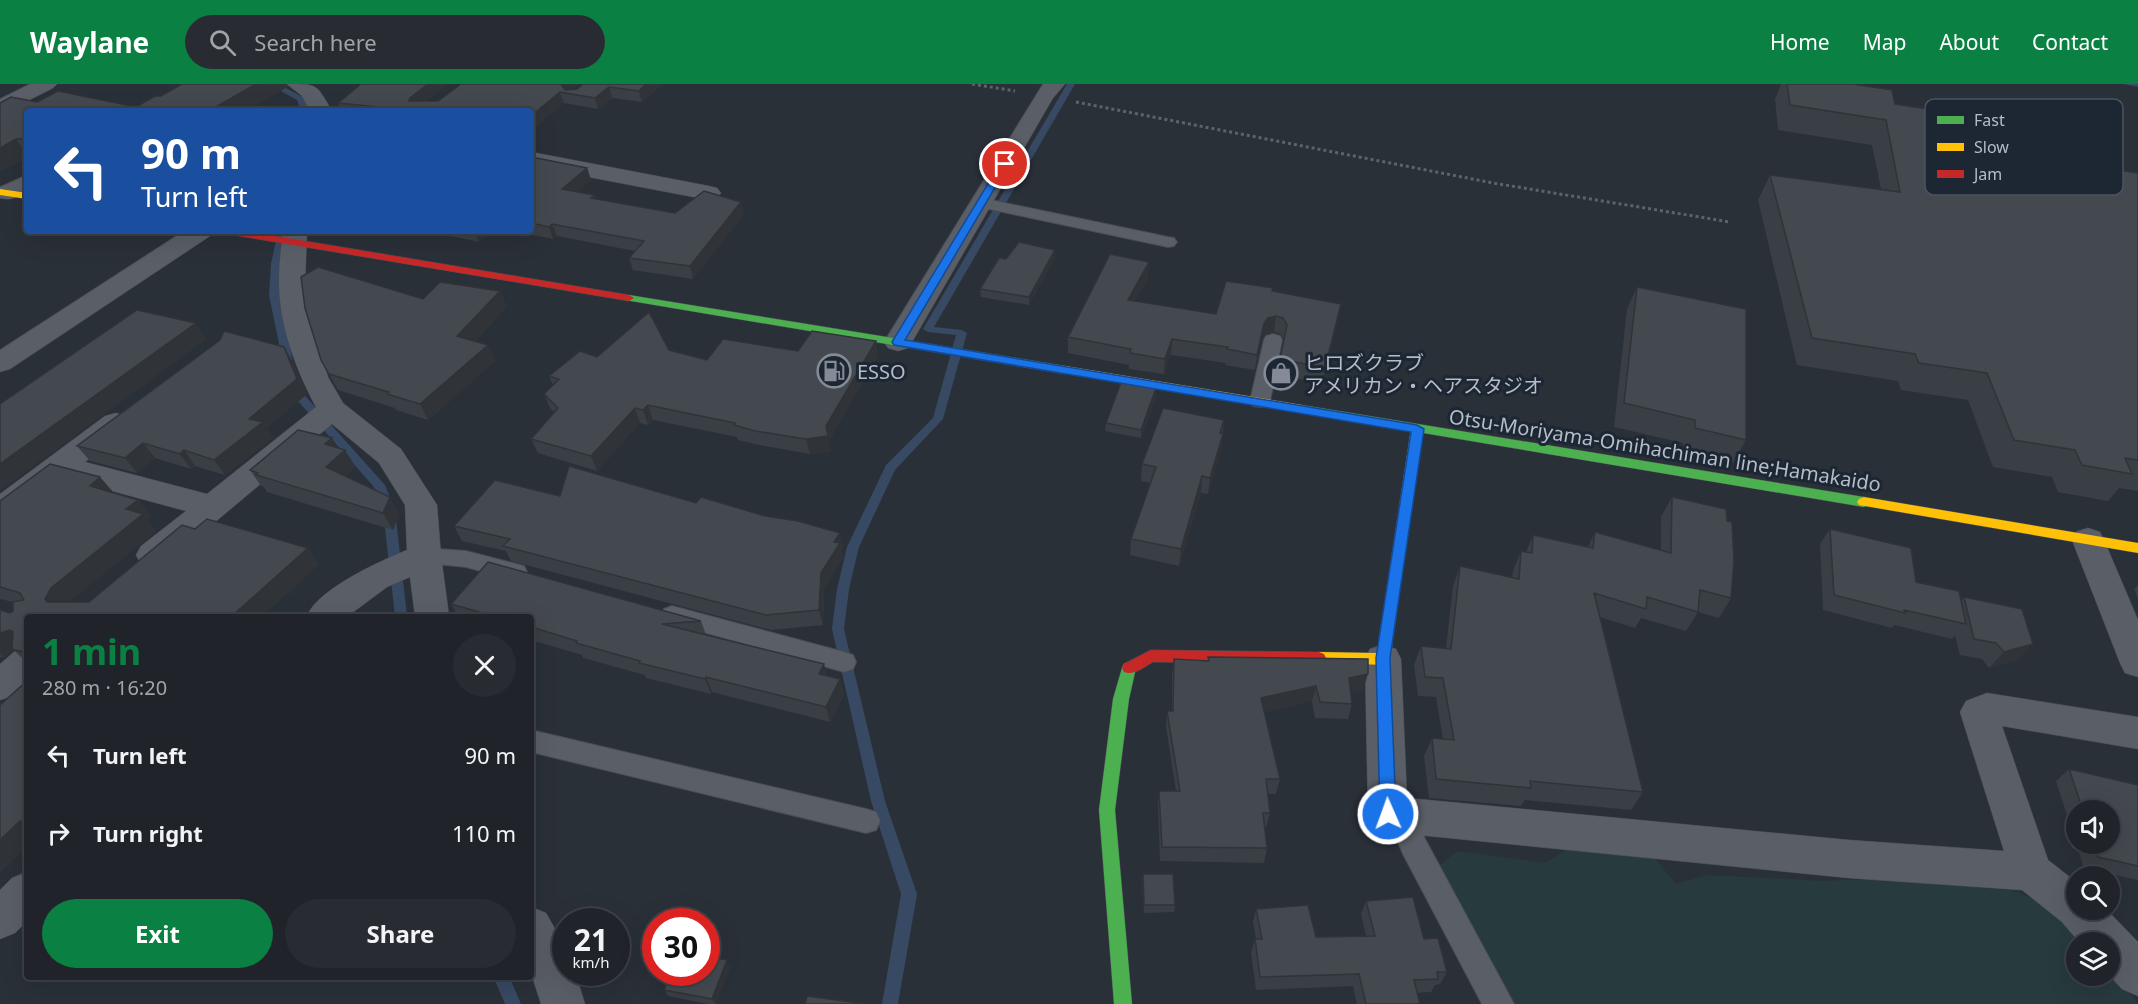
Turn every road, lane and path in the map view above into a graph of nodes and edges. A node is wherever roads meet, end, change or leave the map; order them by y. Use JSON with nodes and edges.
{"nodes":[{"id":1,"x":46,"y":84,"type":"edge"},
{"id":2,"x":298,"y":84,"type":"edge"},
{"id":3,"x":972,"y":84,"type":"edge"},
{"id":4,"x":1049,"y":90,"type":"edge"},
{"id":5,"x":0,"y":108,"type":"edge"},
{"id":6,"x":319,"y":108,"type":"edge"},
{"id":7,"x":534,"y":160,"type":"edge"},
{"id":8,"x":709,"y":193,"type":"edge"},
{"id":9,"x":981,"y":203,"type":"junction"},
{"id":10,"x":1730,"y":222,"type":"dead end"},
{"id":11,"x":196,"y":234,"type":"edge"},
{"id":12,"x":269,"y":234,"type":"edge"},
{"id":13,"x":296,"y":236,"type":"edge"},
{"id":14,"x":1168,"y":242,"type":"dead end"},
{"id":15,"x":1273,"y":340,"type":"dead end"},
{"id":16,"x":898,"y":342,"type":"junction"},
{"id":17,"x":0,"y":363,"type":"edge"},
{"id":18,"x":1260,"y":401,"type":"junction"},
{"id":19,"x":332,"y":409,"type":"junction"},
{"id":20,"x":134,"y":410,"type":"edge"},
{"id":21,"x":1417,"y":429,"type":"junction"},
{"id":22,"x":59,"y":466,"type":"junction"},
{"id":23,"x":211,"y":506,"type":"junction"},
{"id":24,"x":0,"y":510,"type":"edge"},
{"id":25,"x":2088,"y":540,"type":"junction"},
{"id":26,"x":2138,"y":548,"type":"edge"},
{"id":27,"x":424,"y":556,"type":"junction"},
{"id":28,"x":133,"y":572,"type":"edge"},
{"id":29,"x":535,"y":578,"type":"edge"},
{"id":30,"x":650,"y":609,"type":"edge"},
{"id":31,"x":327,"y":614,"type":"edge"},
{"id":32,"x":432,"y":614,"type":"edge"},
{"id":33,"x":1383,"y":658,"type":"junction"},
{"id":34,"x":844,"y":662,"type":"dead end"},
{"id":35,"x":2138,"y":663,"type":"edge"},
{"id":36,"x":24,"y":665,"type":"edge"},
{"id":37,"x":0,"y":685,"type":"edge"},
{"id":38,"x":2138,"y":733,"type":"edge"},
{"id":39,"x":534,"y":742,"type":"edge"},
{"id":40,"x":1401,"y":815,"type":"junction"},
{"id":41,"x":866,"y":821,"type":"dead end"},
{"id":42,"x":2031,"y":872,"type":"junction"},
{"id":43,"x":24,"y":895,"type":"edge"},
{"id":44,"x":2066,"y":900,"type":"edge"},
{"id":45,"x":0,"y":919,"type":"edge"},
{"id":46,"x":2088,"y":920,"type":"edge"},
{"id":47,"x":534,"y":932,"type":"edge"},
{"id":48,"x":2099,"y":932,"type":"edge"},
{"id":49,"x":2120,"y":954,"type":"edge"},
{"id":50,"x":2138,"y":974,"type":"edge"},
{"id":51,"x":563,"y":1004,"type":"edge"},
{"id":52,"x":1123,"y":1004,"type":"edge"},
{"id":53,"x":1499,"y":1004,"type":"edge"}],
"edges":[{"from":1,"to":5,"type":"street"},
{"from":2,"to":6,"type":"street"},
{"from":3,"to":4,"type":"path"},
{"from":4,"to":9,"type":"street"},
{"from":4,"to":10,"type":"path"},
{"from":7,"to":8,"type":"street"},
{"from":9,"to":14,"type":"lane"},
{"from":9,"to":16,"type":"street"},
{"from":11,"to":17,"type":"street"},
{"from":12,"to":13,"type":"main road","name":"Otsu-Moriyama-Omihachiman line;Hamakaido"},
{"from":13,"to":16,"type":"main road","name":"Otsu-Moriyama-Omihachiman line;Hamakaido"},
{"from":13,"to":19,"type":"street"},
{"from":15,"to":18,"type":"lane"},
{"from":16,"to":18,"type":"main road","name":"Otsu-Moriyama-Omihachiman line;Hamakaido"},
{"from":18,"to":21,"type":"main road","name":"Otsu-Moriyama-Omihachiman line;Hamakaido"},
{"from":19,"to":23,"type":"street"},
{"from":19,"to":27,"type":"street"},
{"from":20,"to":22,"type":"street"},
{"from":21,"to":25,"type":"main road","name":"Otsu-Moriyama-Omihachiman line;Hamakaido"},
{"from":21,"to":33,"type":"main road"},
{"from":22,"to":23,"type":"street"},
{"from":22,"to":24,"type":"street"},
{"from":23,"to":28,"type":"street"},
{"from":25,"to":26,"type":"main road","name":"Otsu-Moriyama-Omihachiman line;Hamakaido"},
{"from":25,"to":35,"type":"street"},
{"from":27,"to":29,"type":"lane"},
{"from":27,"to":31,"type":"street"},
{"from":27,"to":32,"type":"street"},
{"from":30,"to":34,"type":"lane"},
{"from":33,"to":40,"type":"street"},
{"from":33,"to":52,"type":"main road"},
{"from":36,"to":37,"type":"street"},
{"from":38,"to":42,"type":"street"},
{"from":39,"to":41,"type":"lane"},
{"from":40,"to":42,"type":"street"},
{"from":40,"to":53,"type":"lane"},
{"from":42,"to":44,"type":"street"},
{"from":43,"to":45,"type":"street"},
{"from":46,"to":48,"type":"street"},
{"from":47,"to":51,"type":"street"},
{"from":49,"to":50,"type":"street"}]}
